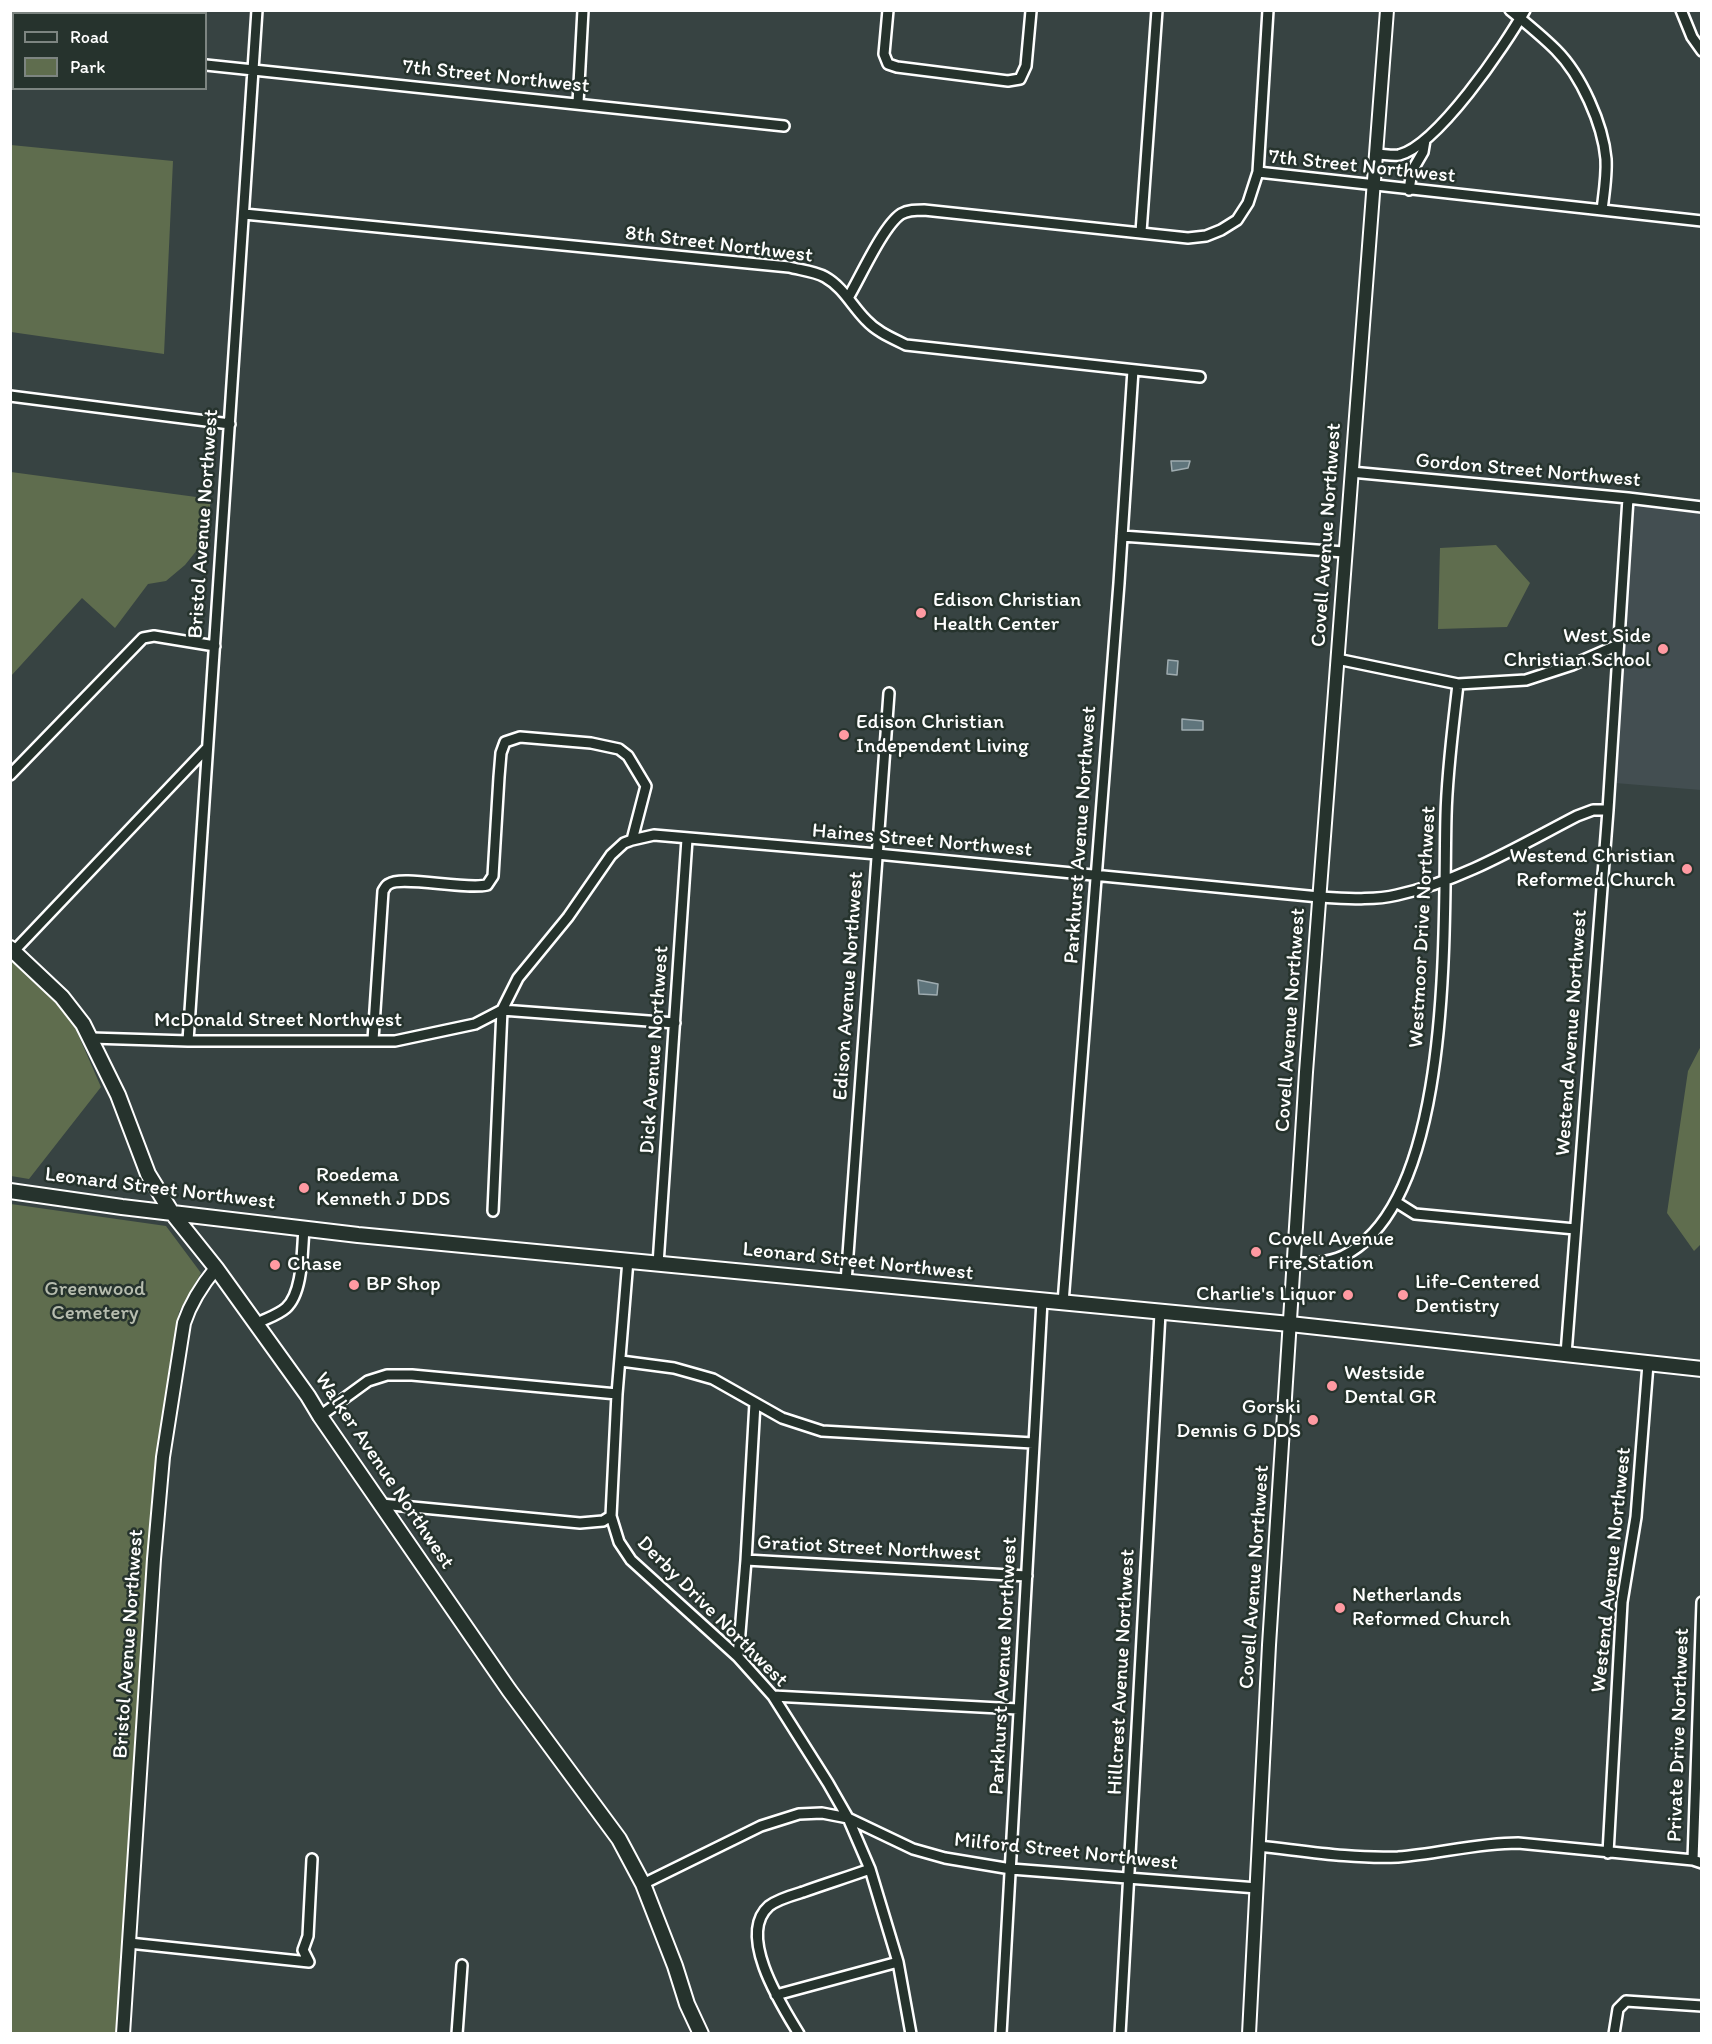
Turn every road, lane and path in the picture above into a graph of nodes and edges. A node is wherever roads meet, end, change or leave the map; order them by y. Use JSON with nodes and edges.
{"nodes":[{"id":1,"x":257,"y":10,"type":"edge"},
{"id":2,"x":583,"y":10,"type":"edge"},
{"id":3,"x":888,"y":10,"type":"edge"},
{"id":4,"x":1157,"y":10,"type":"edge"},
{"id":5,"x":1268,"y":10,"type":"edge"},
{"id":6,"x":1387,"y":10,"type":"edge"},
{"id":7,"x":1510,"y":10,"type":"edge"},
{"id":8,"x":1681,"y":10,"type":"edge"},
{"id":9,"x":1031,"y":11,"type":"edge"},
{"id":10,"x":1522,"y":14,"type":"edge"},
{"id":11,"x":1701,"y":51,"type":"edge"},
{"id":12,"x":207,"y":65,"type":"edge"},
{"id":13,"x":253,"y":72,"type":"junction"},
{"id":14,"x":578,"y":103,"type":"junction"},
{"id":15,"x":784,"y":126,"type":"dead end"},
{"id":16,"x":1425,"y":140,"type":"junction"},
{"id":17,"x":1376,"y":154,"type":"junction"},
{"id":18,"x":1258,"y":172,"type":"junction"},
{"id":19,"x":1373,"y":184,"type":"junction"},
{"id":20,"x":1409,"y":190,"type":"junction"},
{"id":21,"x":1602,"y":210,"type":"junction"},
{"id":22,"x":244,"y":214,"type":"junction"},
{"id":23,"x":1701,"y":221,"type":"edge"},
{"id":24,"x":1141,"y":232,"type":"junction"},
{"id":25,"x":848,"y":298,"type":"junction"},
{"id":26,"x":1133,"y":370,"type":"junction"},
{"id":27,"x":1200,"y":377,"type":"dead end"},
{"id":28,"x":10,"y":396,"type":"edge"},
{"id":29,"x":230,"y":424,"type":"junction"},
{"id":30,"x":1351,"y":472,"type":"junction"},
{"id":31,"x":1628,"y":498,"type":"junction"},
{"id":32,"x":1701,"y":507,"type":"edge"},
{"id":33,"x":1122,"y":536,"type":"junction"},
{"id":34,"x":1344,"y":552,"type":"junction"},
{"id":35,"x":1618,"y":645,"type":"junction"},
{"id":36,"x":215,"y":646,"type":"junction"},
{"id":37,"x":1337,"y":659,"type":"junction"},
{"id":38,"x":1458,"y":684,"type":"junction"},
{"id":39,"x":890,"y":693,"type":"dead end"},
{"id":40,"x":207,"y":747,"type":"junction"},
{"id":41,"x":10,"y":775,"type":"edge"},
{"id":42,"x":1608,"y":810,"type":"junction"},
{"id":43,"x":687,"y":839,"type":"junction"},
{"id":44,"x":632,"y":840,"type":"junction"},
{"id":45,"x":877,"y":854,"type":"junction"},
{"id":46,"x":1095,"y":876,"type":"junction"},
{"id":47,"x":1445,"y":880,"type":"junction"},
{"id":48,"x":1318,"y":897,"type":"junction"},
{"id":49,"x":12,"y":950,"type":"edge"},
{"id":50,"x":502,"y":1010,"type":"junction"},
{"id":51,"x":675,"y":1023,"type":"junction"},
{"id":52,"x":91,"y":1038,"type":"junction"},
{"id":53,"x":188,"y":1041,"type":"junction"},
{"id":54,"x":373,"y":1041,"type":"junction"},
{"id":55,"x":10,"y":1191,"type":"edge"},
{"id":56,"x":1396,"y":1202,"type":"junction"},
{"id":57,"x":493,"y":1211,"type":"dead end"},
{"id":58,"x":172,"y":1213,"type":"junction"},
{"id":59,"x":304,"y":1229,"type":"junction"},
{"id":60,"x":1575,"y":1229,"type":"junction"},
{"id":61,"x":628,"y":1260,"type":"junction"},
{"id":62,"x":1294,"y":1263,"type":"junction"},
{"id":63,"x":658,"y":1264,"type":"junction"},
{"id":64,"x":216,"y":1268,"type":"junction"},
{"id":65,"x":846,"y":1282,"type":"junction"},
{"id":66,"x":1042,"y":1301,"type":"junction"},
{"id":67,"x":1063,"y":1303,"type":"junction"},
{"id":68,"x":1160,"y":1313,"type":"junction"},
{"id":69,"x":256,"y":1324,"type":"junction"},
{"id":70,"x":1290,"y":1324,"type":"junction"},
{"id":71,"x":1566,"y":1354,"type":"junction"},
{"id":72,"x":621,"y":1361,"type":"junction"},
{"id":73,"x":1648,"y":1364,"type":"junction"},
{"id":74,"x":1701,"y":1369,"type":"edge"},
{"id":75,"x":617,"y":1394,"type":"junction"},
{"id":76,"x":755,"y":1404,"type":"junction"},
{"id":77,"x":320,"y":1416,"type":"junction"},
{"id":78,"x":1033,"y":1443,"type":"junction"},
{"id":79,"x":381,"y":1504,"type":"junction"},
{"id":80,"x":611,"y":1516,"type":"junction"},
{"id":81,"x":746,"y":1560,"type":"junction"},
{"id":82,"x":1027,"y":1576,"type":"junction"},
{"id":83,"x":1701,"y":1602,"type":"edge"},
{"id":84,"x":738,"y":1657,"type":"junction"},
{"id":85,"x":773,"y":1696,"type":"junction"},
{"id":86,"x":1018,"y":1709,"type":"junction"},
{"id":87,"x":848,"y":1818,"type":"junction"},
{"id":88,"x":1259,"y":1846,"type":"junction"},
{"id":89,"x":1608,"y":1853,"type":"junction"},
{"id":90,"x":312,"y":1859,"type":"dead end"},
{"id":91,"x":1697,"y":1862,"type":"edge"},
{"id":92,"x":870,"y":1869,"type":"junction"},
{"id":93,"x":1011,"y":1869,"type":"junction"},
{"id":94,"x":1129,"y":1878,"type":"junction"},
{"id":95,"x":643,"y":1884,"type":"junction"},
{"id":96,"x":1257,"y":1888,"type":"junction"},
{"id":97,"x":129,"y":1943,"type":"junction"},
{"id":98,"x":898,"y":1962,"type":"junction"},
{"id":99,"x":462,"y":1965,"type":"dead end"},
{"id":100,"x":776,"y":1995,"type":"junction"},
{"id":101,"x":1701,"y":2007,"type":"edge"},
{"id":102,"x":123,"y":2034,"type":"edge"},
{"id":103,"x":457,"y":2034,"type":"edge"},
{"id":104,"x":701,"y":2034,"type":"edge"},
{"id":105,"x":799,"y":2034,"type":"edge"},
{"id":106,"x":911,"y":2034,"type":"edge"},
{"id":107,"x":1001,"y":2034,"type":"edge"},
{"id":108,"x":1120,"y":2034,"type":"edge"},
{"id":109,"x":1249,"y":2034,"type":"edge"},
{"id":110,"x":1614,"y":2034,"type":"edge"}],
"edges":[{"from":1,"to":13,"type":"street","name":"Bristol Avenue Northwest"},
{"from":2,"to":14,"type":"street"},
{"from":3,"to":9,"type":"street"},
{"from":4,"to":24,"type":"street"},
{"from":5,"to":18,"type":"street"},
{"from":6,"to":17,"type":"street","name":"Covell Avenue Northwest"},
{"from":7,"to":10,"type":"street"},
{"from":8,"to":11,"type":"street"},
{"from":10,"to":16,"type":"street"},
{"from":10,"to":21,"type":"street"},
{"from":12,"to":13,"type":"street","name":"7th Street Northwest"},
{"from":13,"to":14,"type":"street","name":"7th Street Northwest"},
{"from":13,"to":22,"type":"street","name":"Bristol Avenue Northwest"},
{"from":14,"to":15,"type":"street","name":"7th Street Northwest"},
{"from":16,"to":17,"type":"street"},
{"from":16,"to":20,"type":"street"},
{"from":17,"to":19,"type":"street","name":"Covell Avenue Northwest"},
{"from":18,"to":19,"type":"street","name":"7th Street Northwest"},
{"from":18,"to":24,"type":"street","name":"7th Street Northwest"},
{"from":19,"to":20,"type":"street","name":"7th Street Northwest"},
{"from":19,"to":30,"type":"street","name":"Covell Avenue Northwest"},
{"from":20,"to":21,"type":"street","name":"7th Street Northwest"},
{"from":21,"to":23,"type":"street","name":"7th Street Northwest"},
{"from":22,"to":25,"type":"street","name":"8th Street Northwest"},
{"from":22,"to":29,"type":"street","name":"Bristol Avenue Northwest"},
{"from":24,"to":25,"type":"street","name":"7th Street Northwest"},
{"from":25,"to":26,"type":"street","name":"8th Street Northwest"},
{"from":26,"to":27,"type":"street","name":"8th Street Northwest"},
{"from":26,"to":33,"type":"street","name":"Parkhurst Avenue Northwest"},
{"from":28,"to":29,"type":"street"},
{"from":29,"to":36,"type":"street","name":"Bristol Avenue Northwest"},
{"from":30,"to":31,"type":"street","name":"Gordon Street Northwest"},
{"from":30,"to":34,"type":"street","name":"Covell Avenue Northwest"},
{"from":31,"to":32,"type":"street","name":"Gordon Street Northwest"},
{"from":31,"to":35,"type":"street","name":"Westend Avenue Northwest"},
{"from":33,"to":34,"type":"street"},
{"from":33,"to":46,"type":"street","name":"Parkhurst Avenue Northwest"},
{"from":34,"to":37,"type":"street","name":"Covell Avenue Northwest"},
{"from":35,"to":38,"type":"street"},
{"from":35,"to":42,"type":"street","name":"Westend Avenue Northwest"},
{"from":36,"to":40,"type":"street","name":"Bristol Avenue Northwest"},
{"from":36,"to":41,"type":"street"},
{"from":37,"to":38,"type":"street"},
{"from":37,"to":48,"type":"street","name":"Covell Avenue Northwest"},
{"from":38,"to":47,"type":"street","name":"Westmoor Drive Northwest"},
{"from":39,"to":45,"type":"street","name":"Edison Avenue Northwest"},
{"from":40,"to":49,"type":"street"},
{"from":40,"to":53,"type":"street","name":"Bristol Avenue Northwest"},
{"from":42,"to":47,"type":"street","name":"Haines Street Northwest"},
{"from":42,"to":60,"type":"street","name":"Westend Avenue Northwest"},
{"from":43,"to":44,"type":"street","name":"Haines Street Northwest"},
{"from":43,"to":45,"type":"street","name":"Haines Street Northwest"},
{"from":43,"to":51,"type":"street","name":"Dick Avenue Northwest"},
{"from":44,"to":50,"type":"street"},
{"from":44,"to":54,"type":"street"},
{"from":45,"to":46,"type":"street","name":"Haines Street Northwest"},
{"from":45,"to":65,"type":"street","name":"Edison Avenue Northwest"},
{"from":46,"to":48,"type":"street","name":"Haines Street Northwest"},
{"from":46,"to":67,"type":"street","name":"Parkhurst Avenue Northwest"},
{"from":47,"to":48,"type":"street","name":"Haines Street Northwest"},
{"from":47,"to":56,"type":"street","name":"Westmoor Drive Northwest"},
{"from":48,"to":62,"type":"street","name":"Covell Avenue Northwest"},
{"from":49,"to":52,"type":"main road","name":"Walker Avenue Northwest"},
{"from":50,"to":51,"type":"street"},
{"from":50,"to":54,"type":"street","name":"McDonald Street Northwest"},
{"from":50,"to":57,"type":"street"},
{"from":51,"to":63,"type":"street","name":"Dick Avenue Northwest"},
{"from":52,"to":53,"type":"street","name":"McDonald Street Northwest"},
{"from":52,"to":58,"type":"main road","name":"Walker Avenue Northwest"},
{"from":53,"to":54,"type":"street","name":"McDonald Street Northwest"},
{"from":55,"to":58,"type":"main road","name":"Leonard Street Northwest"},
{"from":56,"to":60,"type":"street"},
{"from":56,"to":62,"type":"street","name":"Westmoor Drive Northwest"},
{"from":58,"to":59,"type":"main road","name":"Leonard Street Northwest"},
{"from":58,"to":64,"type":"main road","name":"Walker Avenue Northwest"},
{"from":59,"to":61,"type":"main road","name":"Leonard Street Northwest"},
{"from":59,"to":69,"type":"street"},
{"from":60,"to":71,"type":"street","name":"Westend Avenue Northwest"},
{"from":61,"to":63,"type":"main road","name":"Leonard Street Northwest"},
{"from":61,"to":72,"type":"street","name":"Derby Drive Northwest"},
{"from":62,"to":70,"type":"street","name":"Covell Avenue Northwest"},
{"from":63,"to":65,"type":"main road","name":"Leonard Street Northwest"},
{"from":64,"to":69,"type":"main road","name":"Walker Avenue Northwest"},
{"from":64,"to":97,"type":"street","name":"Bristol Avenue Northwest"},
{"from":65,"to":66,"type":"main road","name":"Leonard Street Northwest"},
{"from":66,"to":67,"type":"main road","name":"Leonard Street Northwest"},
{"from":66,"to":78,"type":"street","name":"Parkhurst Avenue Northwest"},
{"from":67,"to":68,"type":"main road","name":"Leonard Street Northwest"},
{"from":68,"to":70,"type":"main road","name":"Leonard Street Northwest"},
{"from":68,"to":94,"type":"street","name":"Hillcrest Avenue Northwest"},
{"from":69,"to":77,"type":"main road","name":"Walker Avenue Northwest"},
{"from":70,"to":71,"type":"main road","name":"Leonard Street Northwest"},
{"from":70,"to":88,"type":"street","name":"Covell Avenue Northwest"},
{"from":71,"to":73,"type":"main road","name":"Leonard Street Northwest"},
{"from":72,"to":75,"type":"street","name":"Derby Drive Northwest"},
{"from":72,"to":76,"type":"street"},
{"from":73,"to":74,"type":"main road","name":"Leonard Street Northwest"},
{"from":73,"to":89,"type":"street","name":"Westend Avenue Northwest"},
{"from":75,"to":77,"type":"street"},
{"from":75,"to":80,"type":"street","name":"Derby Drive Northwest"},
{"from":76,"to":78,"type":"street"},
{"from":76,"to":81,"type":"street"},
{"from":77,"to":79,"type":"main road","name":"Walker Avenue Northwest"},
{"from":78,"to":82,"type":"street","name":"Parkhurst Avenue Northwest"},
{"from":79,"to":80,"type":"street"},
{"from":79,"to":95,"type":"main road","name":"Walker Avenue Northwest"},
{"from":80,"to":84,"type":"street","name":"Derby Drive Northwest"},
{"from":81,"to":82,"type":"street","name":"Gratiot Street Northwest"},
{"from":81,"to":84,"type":"street"},
{"from":82,"to":86,"type":"street","name":"Parkhurst Avenue Northwest"},
{"from":83,"to":91,"type":"street","name":"Private Drive Northwest"},
{"from":84,"to":85,"type":"street","name":"Derby Drive Northwest"},
{"from":85,"to":86,"type":"street"},
{"from":85,"to":87,"type":"street","name":"Derby Drive Northwest"},
{"from":86,"to":93,"type":"street","name":"Parkhurst Avenue Northwest"},
{"from":87,"to":92,"type":"street","name":"Derby Drive Northwest"},
{"from":87,"to":93,"type":"street","name":"Milford Street Northwest"},
{"from":87,"to":95,"type":"street","name":"Milford Street Northwest"},
{"from":88,"to":89,"type":"street"},
{"from":88,"to":96,"type":"street","name":"Covell Avenue Northwest"},
{"from":89,"to":91,"type":"street"},
{"from":90,"to":97,"type":"street"},
{"from":92,"to":98,"type":"street","name":"Derby Drive Northwest"},
{"from":92,"to":100,"type":"street"},
{"from":93,"to":94,"type":"street","name":"Milford Street Northwest"},
{"from":93,"to":107,"type":"street","name":"Parkhurst Avenue Northwest"},
{"from":94,"to":96,"type":"street","name":"Milford Street Northwest"},
{"from":94,"to":108,"type":"street","name":"Hillcrest Avenue Northwest"},
{"from":95,"to":104,"type":"main road","name":"Walker Avenue Northwest"},
{"from":96,"to":109,"type":"street","name":"Covell Avenue Northwest"},
{"from":97,"to":102,"type":"street","name":"Bristol Avenue Northwest"},
{"from":98,"to":100,"type":"street"},
{"from":98,"to":106,"type":"street","name":"Derby Drive Northwest"},
{"from":99,"to":103,"type":"street"},
{"from":100,"to":105,"type":"street"},
{"from":101,"to":110,"type":"street"}]}
